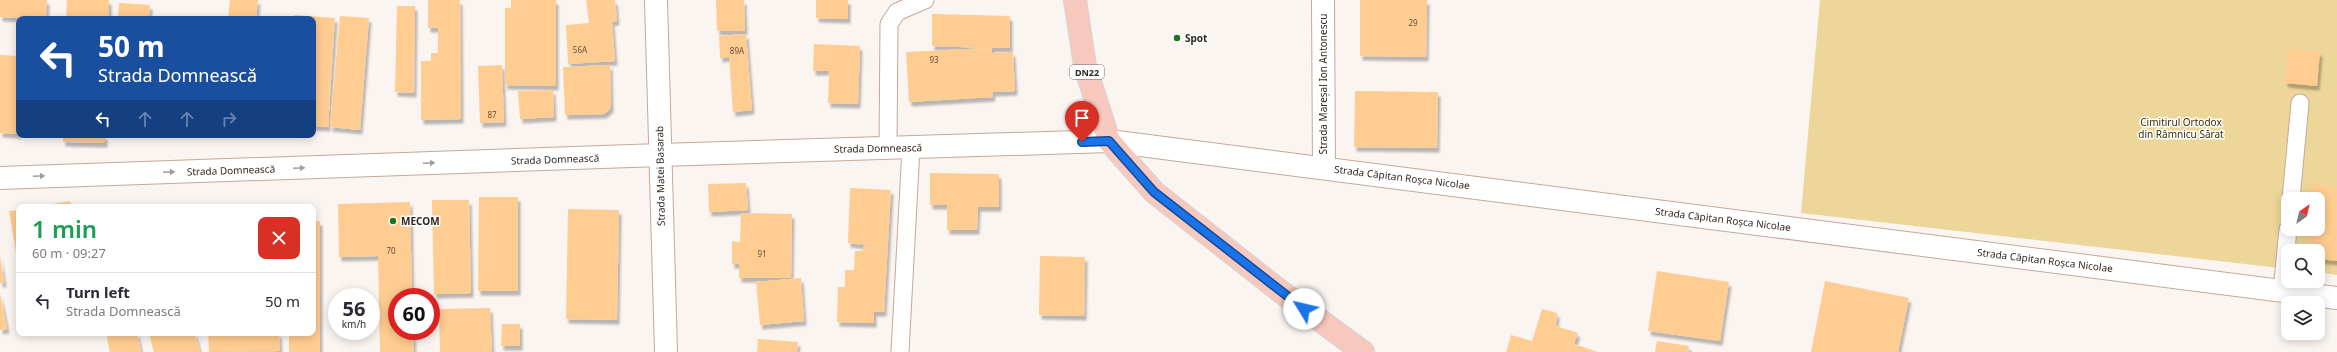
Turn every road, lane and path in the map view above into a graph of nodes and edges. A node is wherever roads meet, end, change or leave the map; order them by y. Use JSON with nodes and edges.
{"nodes":[{"id":1,"x":656,"y":0,"type":"edge"},
{"id":2,"x":925,"y":0,"type":"edge"},
{"id":3,"x":1075,"y":0,"type":"edge"},
{"id":4,"x":1323,"y":0,"type":"edge"},
{"id":5,"x":2300,"y":104,"type":"dead end"},
{"id":6,"x":1109,"y":141,"type":"junction"},
{"id":7,"x":888,"y":147,"type":"junction"},
{"id":8,"x":911,"y":148,"type":"junction"},
{"id":9,"x":660,"y":155,"type":"junction"},
{"id":10,"x":1324,"y":167,"type":"junction"},
{"id":11,"x":0,"y":178,"type":"edge"},
{"id":12,"x":2292,"y":192,"type":"edge"},
{"id":13,"x":2287,"y":236,"type":"edge"},
{"id":14,"x":2282,"y":291,"type":"junction"},
{"id":15,"x":2337,"y":298,"type":"edge"},
{"id":16,"x":666,"y":352,"type":"edge"},
{"id":17,"x":900,"y":352,"type":"edge"},
{"id":18,"x":1363,"y":352,"type":"edge"}],
"edges":[{"from":1,"to":9,"type":"street","name":"Strada Matei Basarab"},
{"from":2,"to":7,"type":"lane"},
{"from":3,"to":6,"type":"main road","number":"DN22"},
{"from":4,"to":10,"type":"street","name":"Strada Mareșal Ion Antonescu"},
{"from":5,"to":12,"type":"lane"},
{"from":6,"to":8,"type":"street","name":"Strada Domnească"},
{"from":6,"to":10,"type":"street","name":"Strada Căpitan Roșca Nicolae"},
{"from":6,"to":18,"type":"main road","number":"DN22"},
{"from":7,"to":8,"type":"street","name":"Strada Domnească"},
{"from":7,"to":9,"type":"street","name":"Strada Domnească"},
{"from":8,"to":17,"type":"lane"},
{"from":11,"to":9,"type":"street","name":"Strada Domnească","one_way":true},
{"from":9,"to":16,"type":"street","name":"Strada Matei Basarab"},
{"from":10,"to":14,"type":"street","name":"Strada Căpitan Roșca Nicolae"},
{"from":13,"to":14,"type":"lane"},
{"from":14,"to":15,"type":"street","name":"Strada Căpitan Roșca Nicolae"}]}
